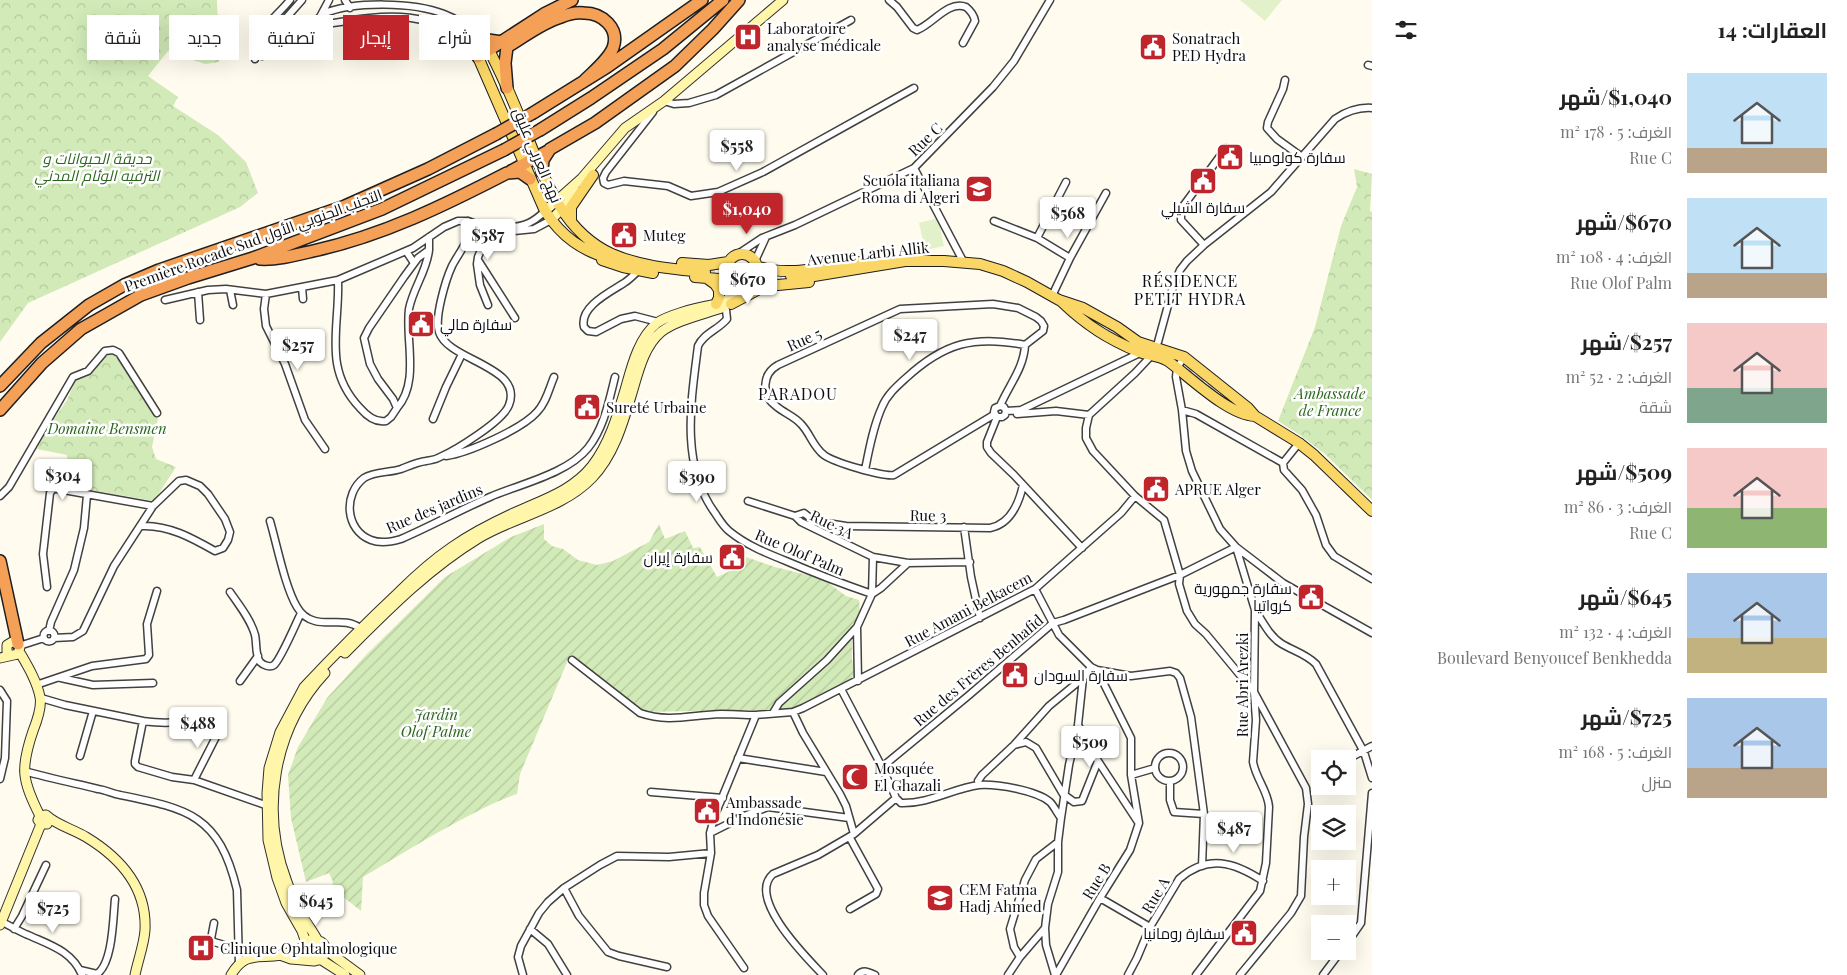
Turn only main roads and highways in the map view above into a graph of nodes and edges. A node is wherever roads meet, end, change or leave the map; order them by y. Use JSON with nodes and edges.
{"nodes":[{"id":1,"x":572,"y":0,"type":"edge"},
{"id":2,"x":702,"y":0,"type":"edge"},
{"id":3,"x":723,"y":0,"type":"edge"},
{"id":4,"x":739,"y":0,"type":"edge"},
{"id":5,"x":783,"y":0,"type":"edge"},
{"id":6,"x":490,"y":41,"type":"edge"},
{"id":7,"x":505,"y":45,"type":"junction"},
{"id":8,"x":490,"y":53,"type":"edge"},
{"id":9,"x":486,"y":60,"type":"edge"},
{"id":10,"x":488,"y":60,"type":"edge"},
{"id":11,"x":585,"y":80,"type":"junction"},
{"id":12,"x":507,"y":88,"type":"junction"},
{"id":13,"x":635,"y":122,"type":"junction"},
{"id":14,"x":550,"y":150,"type":"junction"},
{"id":15,"x":536,"y":157,"type":"junction"},
{"id":16,"x":524,"y":164,"type":"junction"},
{"id":17,"x":542,"y":172,"type":"junction"},
{"id":18,"x":507,"y":173,"type":"junction"},
{"id":19,"x":593,"y":175,"type":"junction"},
{"id":20,"x":530,"y":179,"type":"junction"},
{"id":21,"x":559,"y":205,"type":"junction"},
{"id":22,"x":548,"y":215,"type":"junction"},
{"id":23,"x":571,"y":223,"type":"junction"},
{"id":24,"x":591,"y":248,"type":"junction"},
{"id":25,"x":253,"y":258,"type":"junction"},
{"id":26,"x":728,"y":262,"type":"junction"},
{"id":27,"x":905,"y":262,"type":"junction"},
{"id":28,"x":756,"y":263,"type":"junction"},
{"id":29,"x":892,"y":263,"type":"junction"},
{"id":30,"x":706,"y":275,"type":"junction"},
{"id":31,"x":791,"y":276,"type":"tunnel mouth"},
{"id":32,"x":732,"y":280,"type":"junction"},
{"id":33,"x":750,"y":282,"type":"junction"},
{"id":34,"x":778,"y":285,"type":"junction"},
{"id":35,"x":1056,"y":298,"type":"junction"},
{"id":36,"x":724,"y":305,"type":"junction"},
{"id":37,"x":1122,"y":330,"type":"junction"},
{"id":38,"x":1115,"y":341,"type":"junction"},
{"id":39,"x":1150,"y":352,"type":"junction"},
{"id":40,"x":0,"y":386,"type":"edge"},
{"id":41,"x":3,"y":406,"type":"edge"},
{"id":42,"x":1255,"y":416,"type":"junction"},
{"id":43,"x":0,"y":417,"type":"edge"},
{"id":44,"x":1372,"y":511,"type":"edge"},
{"id":45,"x":0,"y":561,"type":"edge"},
{"id":46,"x":0,"y":600,"type":"edge"},
{"id":47,"x":12,"y":649,"type":"edge"},
{"id":48,"x":0,"y":658,"type":"edge"},
{"id":49,"x":40,"y":820,"type":"junction"},
{"id":50,"x":1,"y":922,"type":"edge"},
{"id":51,"x":317,"y":940,"type":"junction"},
{"id":52,"x":305,"y":945,"type":"junction"},
{"id":53,"x":326,"y":950,"type":"junction"},
{"id":54,"x":280,"y":955,"type":"junction"},
{"id":55,"x":317,"y":960,"type":"junction"},
{"id":56,"x":135,"y":975,"type":"edge"},
{"id":57,"x":231,"y":975,"type":"edge"},
{"id":58,"x":345,"y":975,"type":"edge"},
{"id":59,"x":360,"y":975,"type":"edge"}],
"edges":[{"from":1,"to":7,"type":"highway"},
{"from":2,"to":11,"type":"highway"},
{"from":3,"to":25,"type":"highway","name":"Première Rocade Sud التجنب الجنوبي الأول","bridge":true},
{"from":4,"to":14,"type":"highway"},
{"from":5,"to":13,"type":"main road"},
{"from":6,"to":7,"type":"highway"},
{"from":7,"to":8,"type":"highway"},
{"from":7,"to":11,"type":"highway"},
{"from":7,"to":12,"type":"highway"},
{"from":9,"to":16,"type":"main road","name":"نهج العربي عليق"},
{"from":10,"to":12,"type":"main road","name":"نهج العربي عليق"},
{"from":11,"to":40,"type":"highway","name":"Première Rocade Sud التجنب الجنوبي الأول","bridge":true},
{"from":12,"to":15,"type":"main road","name":"نهج العربي عليق"},
{"from":13,"to":19,"type":"main road"},
{"from":13,"to":21,"type":"main road"},
{"from":14,"to":15,"type":"highway"},
{"from":14,"to":17,"type":"highway"},
{"from":15,"to":16,"type":"highway"},
{"from":15,"to":17,"type":"main road","name":"نهج العربي عليق"},
{"from":16,"to":18,"type":"highway"},
{"from":16,"to":20,"type":"main road","name":"نهج العربي عليق"},
{"from":17,"to":21,"type":"main road","name":"نهج العربي عليق"},
{"from":18,"to":20,"type":"highway"},
{"from":18,"to":25,"type":"highway"},
{"from":19,"to":21,"type":"main road"},
{"from":19,"to":23,"type":"main road"},
{"from":20,"to":22,"type":"main road","name":"نهج العربي عليق"},
{"from":21,"to":22,"type":"main road"},
{"from":21,"to":23,"type":"main road","name":"نهج العربي عليق"},
{"from":22,"to":24,"type":"main road","name":"نهج العربي عليق"},
{"from":23,"to":24,"type":"main road","name":"نهج العربي عليق"},
{"from":24,"to":26,"type":"main road","name":"نهج العربي عليق"},
{"from":24,"to":30,"type":"main road","name":"نهج العربي عليق"},
{"from":24,"to":30,"type":"main road","name":"نهج العربي عليق"},
{"from":25,"to":41,"type":"highway","name":"Première Rocade Sud التجنب الجنوبي الأول"},
{"from":26,"to":28,"type":"main road"},
{"from":26,"to":32,"type":"main road"},
{"from":27,"to":28,"type":"main road"},
{"from":27,"to":29,"type":"main road","name":"Avenue Larbi Allik"},
{"from":27,"to":35,"type":"main road","name":"Avenue Larbi Allik"},
{"from":28,"to":33,"type":"main road"},
{"from":29,"to":31,"type":"main road","name":"Avenue Larbi Allik"},
{"from":29,"to":34,"type":"main road"},
{"from":30,"to":32,"type":"main road","name":"نهج العربي عليق"},
{"from":30,"to":36,"type":"main road"},
{"from":32,"to":33,"type":"main road"},
{"from":32,"to":36,"type":"main road"},
{"from":33,"to":34,"type":"main road"},
{"from":33,"to":36,"type":"main road"},
{"from":34,"to":36,"type":"main road"},
{"from":35,"to":37,"type":"main road","name":"Avenue Larbi Allik"},
{"from":35,"to":38,"type":"main road","name":"Avenue Larbi Allik"},
{"from":36,"to":51,"type":"main road"},
{"from":36,"to":52,"type":"main road"},
{"from":37,"to":38,"type":"main road"},
{"from":37,"to":39,"type":"main road","name":"Avenue Larbi Allik"},
{"from":38,"to":39,"type":"main road","name":"Avenue Larbi Allik"},
{"from":39,"to":42,"type":"main road","name":"Avenue Larbi Allik"},
{"from":39,"to":42,"type":"main road","name":"Avenue Larbi Allik"},
{"from":41,"to":43,"type":"highway"},
{"from":42,"to":44,"type":"main road","name":"Avenue Larbi Allik"},
{"from":45,"to":47,"type":"highway"},
{"from":46,"to":47,"type":"highway"},
{"from":47,"to":48,"type":"main road"},
{"from":47,"to":49,"type":"main road"},
{"from":49,"to":50,"type":"main road"},
{"from":49,"to":56,"type":"main road"},
{"from":51,"to":52,"type":"main road"},
{"from":51,"to":53,"type":"main road"},
{"from":52,"to":54,"type":"main road"},
{"from":52,"to":55,"type":"main road"},
{"from":53,"to":55,"type":"main road"},
{"from":53,"to":59,"type":"main road"},
{"from":54,"to":55,"type":"main road"},
{"from":54,"to":57,"type":"main road"},
{"from":55,"to":58,"type":"main road"}]}
